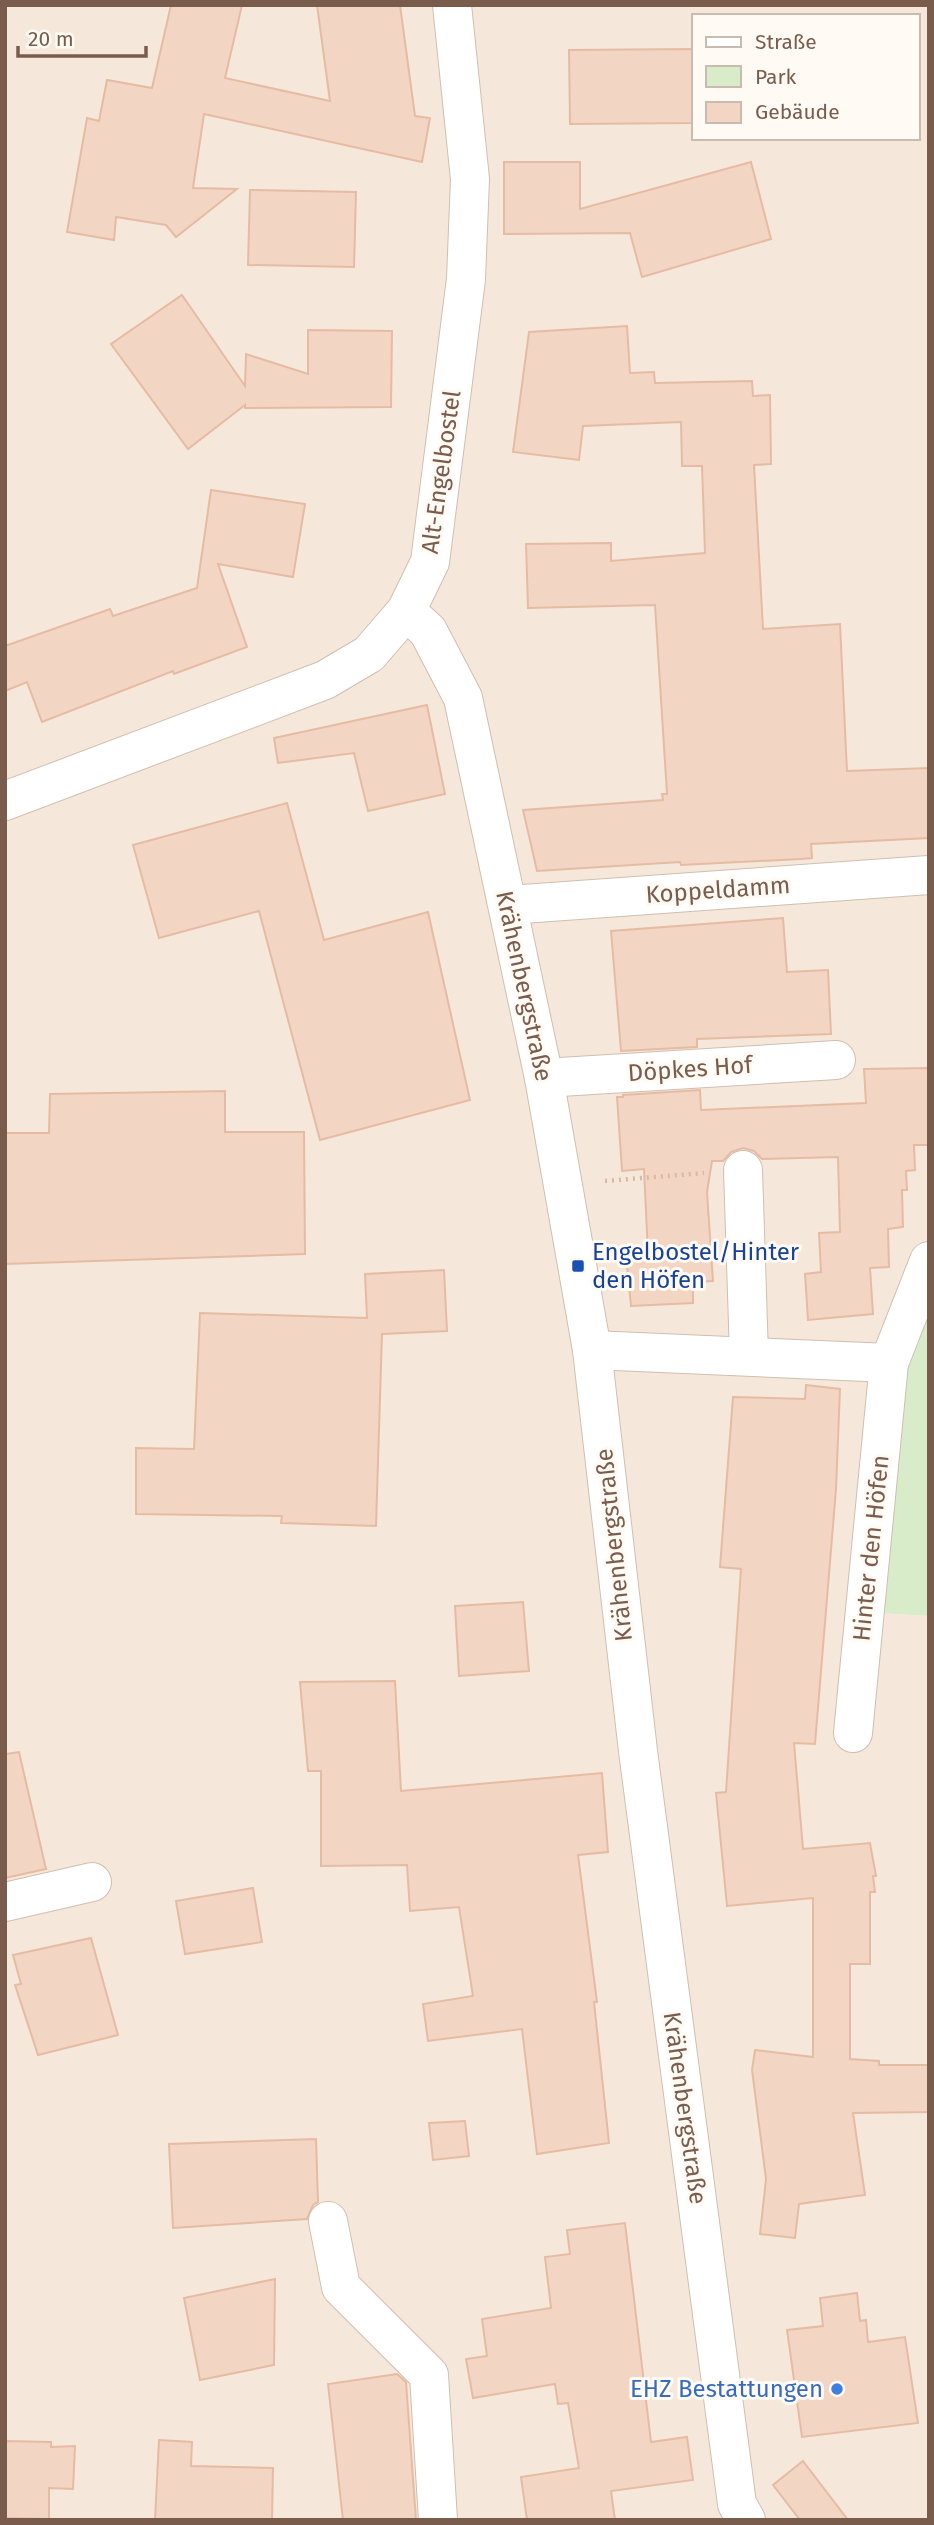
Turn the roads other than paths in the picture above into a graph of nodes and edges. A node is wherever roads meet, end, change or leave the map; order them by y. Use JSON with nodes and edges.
{"nodes":[{"id":1,"x":452,"y":5,"type":"edge"},
{"id":2,"x":406,"y":611,"type":"junction"},
{"id":3,"x":5,"y":801,"type":"edge"},
{"id":4,"x":929,"y":875,"type":"edge"},
{"id":5,"x":508,"y":905,"type":"junction"},
{"id":6,"x":836,"y":1060,"type":"dead end"},
{"id":7,"x":544,"y":1079,"type":"junction"},
{"id":8,"x":743,"y":1170,"type":"road end"},
{"id":9,"x":929,"y":1261,"type":"edge"},
{"id":10,"x":592,"y":1350,"type":"junction"},
{"id":11,"x":749,"y":1355,"type":"junction"},
{"id":12,"x":889,"y":1363,"type":"junction"},
{"id":13,"x":853,"y":1732,"type":"dead end"},
{"id":14,"x":92,"y":1882,"type":"dead end"},
{"id":15,"x":5,"y":1902,"type":"edge"},
{"id":16,"x":328,"y":2221,"type":"dead end"},
{"id":17,"x":738,"y":2515,"type":"edge"},
{"id":18,"x":438,"y":2520,"type":"edge"}],
"edges":[{"from":1,"to":2,"type":"street","name":"Alt-Engelbostel"},
{"from":2,"to":3,"type":"street","name":"Alt-Engelbostel"},
{"from":2,"to":5,"type":"street","name":"Krähenbergstraße"},
{"from":4,"to":5,"type":"street","name":"Koppeldamm"},
{"from":5,"to":7,"type":"street","name":"Krähenbergstraße"},
{"from":6,"to":7,"type":"street","name":"Döpkes Hof"},
{"from":7,"to":10,"type":"street","name":"Krähenbergstraße"},
{"from":8,"to":11,"type":"street"},
{"from":9,"to":12,"type":"street","name":"Hinter den Höfen"},
{"from":10,"to":11,"type":"street"},
{"from":10,"to":17,"type":"street","name":"Krähenbergstraße"},
{"from":11,"to":12,"type":"street"},
{"from":12,"to":13,"type":"street","name":"Hinter den Höfen"},
{"from":14,"to":15,"type":"street"},
{"from":16,"to":18,"type":"street"}]}
